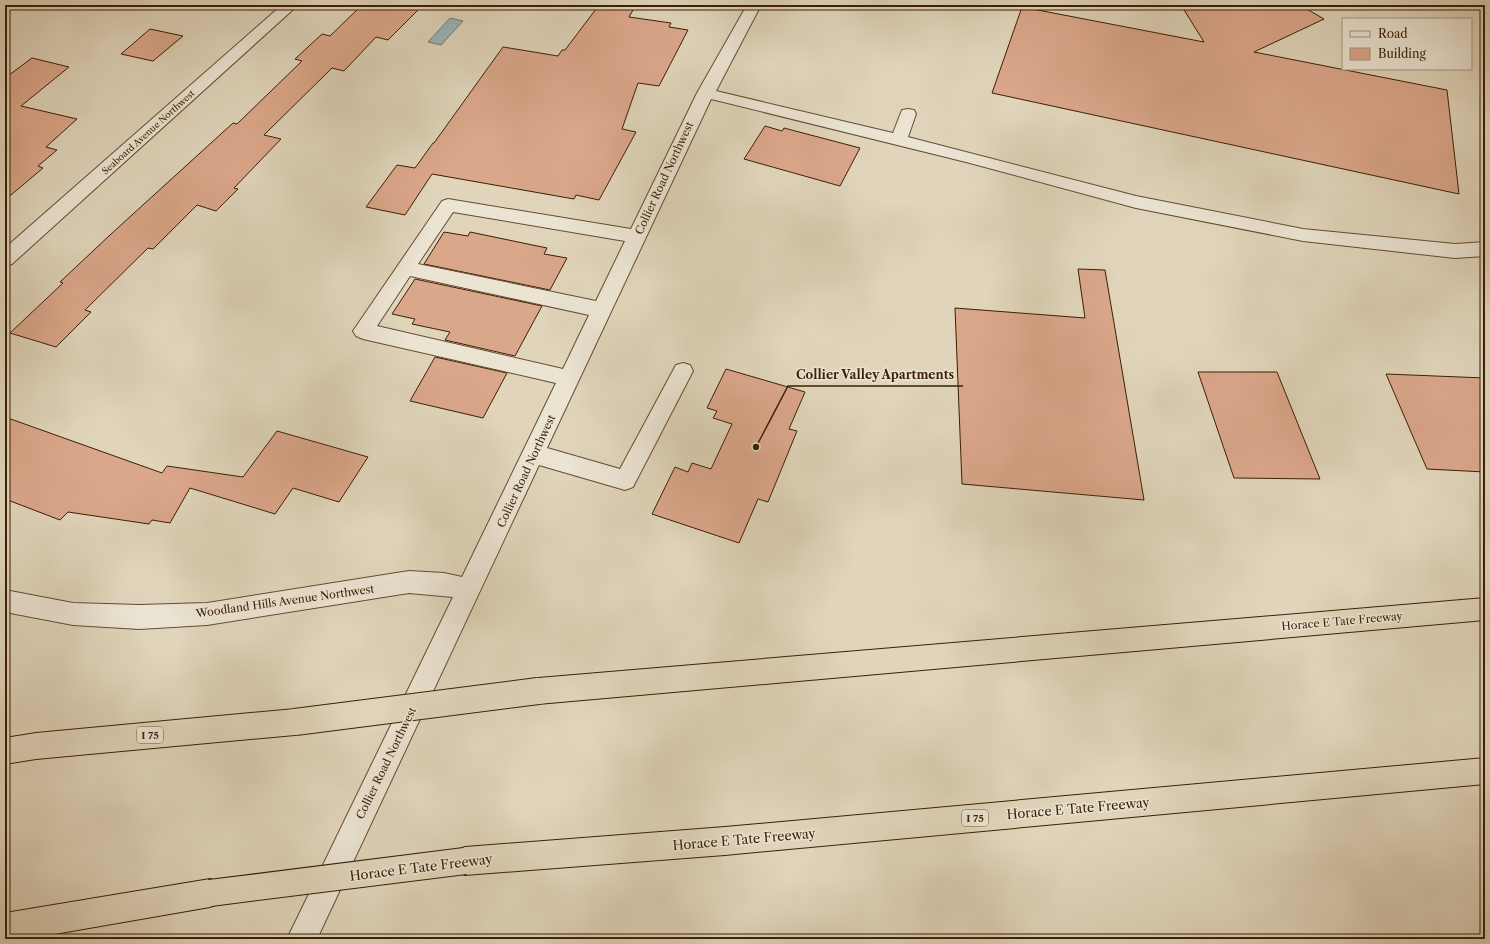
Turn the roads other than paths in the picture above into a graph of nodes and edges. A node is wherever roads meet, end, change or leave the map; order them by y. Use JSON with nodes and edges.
{"nodes":[{"id":1,"x":291,"y":5,"type":"edge"},
{"id":2,"x":754,"y":5,"type":"edge"},
{"id":3,"x":705,"y":93,"type":"junction"},
{"id":4,"x":908,"y":114,"type":"dead end"},
{"id":5,"x":900,"y":140,"type":"junction"},
{"id":6,"x":637,"y":236,"type":"junction"},
{"id":7,"x":1485,"y":249,"type":"edge"},
{"id":8,"x":5,"y":259,"type":"edge"},
{"id":9,"x":405,"y":268,"type":"junction"},
{"id":10,"x":602,"y":310,"type":"junction"},
{"id":11,"x":683,"y":371,"type":"dead end"},
{"id":12,"x":569,"y":378,"type":"junction"},
{"id":13,"x":534,"y":454,"type":"junction"},
{"id":14,"x":470,"y":589,"type":"junction"},
{"id":15,"x":5,"y":601,"type":"edge"},
{"id":16,"x":1485,"y":609,"type":"edge"},
{"id":17,"x":5,"y":751,"type":"edge"},
{"id":18,"x":1485,"y":771,"type":"edge"},
{"id":19,"x":5,"y":928,"type":"edge"},
{"id":20,"x":302,"y":939,"type":"edge"}],
"edges":[{"from":1,"to":8,"type":"street","name":"Seaboard Avenue Northwest"},
{"from":2,"to":3,"type":"street","name":"Collier Road Northwest"},
{"from":3,"to":5,"type":"street"},
{"from":3,"to":6,"type":"street","name":"Collier Road Northwest"},
{"from":4,"to":5,"type":"street"},
{"from":5,"to":7,"type":"street"},
{"from":6,"to":9,"type":"street"},
{"from":6,"to":10,"type":"street","name":"Collier Road Northwest"},
{"from":9,"to":10,"type":"street"},
{"from":9,"to":12,"type":"street"},
{"from":10,"to":12,"type":"street","name":"Collier Road Northwest"},
{"from":11,"to":13,"type":"street"},
{"from":12,"to":13,"type":"street","name":"Collier Road Northwest"},
{"from":13,"to":14,"type":"street","name":"Collier Road Northwest"},
{"from":14,"to":15,"type":"street","name":"Woodland Hills Avenue Northwest"},
{"from":14,"to":20,"type":"street","name":"Collier Road Northwest"},
{"from":16,"to":17,"type":"highway","name":"Horace E Tate Freeway","number":"I 75","bridge":true},
{"from":18,"to":19,"type":"highway","name":"Horace E Tate Freeway","number":"I 75","bridge":true}]}
